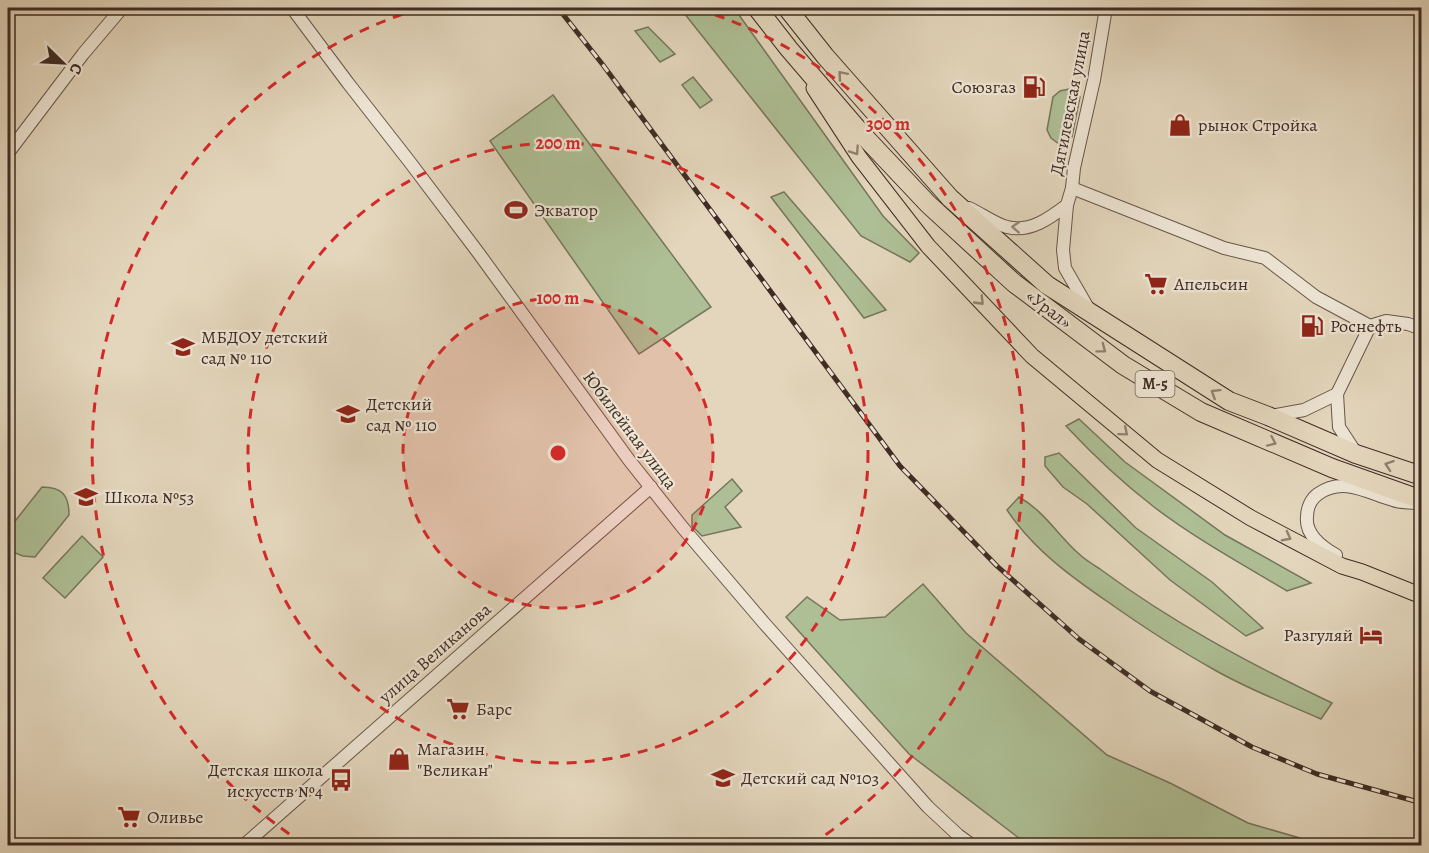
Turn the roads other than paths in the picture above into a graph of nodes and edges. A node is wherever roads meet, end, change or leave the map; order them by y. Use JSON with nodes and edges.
{"nodes":[{"id":1,"x":122,"y":8,"type":"edge"},
{"id":2,"x":292,"y":8,"type":"edge"},
{"id":3,"x":757,"y":8,"type":"edge"},
{"id":4,"x":787,"y":8,"type":"edge"},
{"id":5,"x":1106,"y":8,"type":"edge"},
{"id":6,"x":789,"y":49,"type":"junction"},
{"id":7,"x":8,"y":153,"type":"edge"},
{"id":8,"x":1072,"y":188,"type":"junction"},
{"id":9,"x":950,"y":198,"type":"junction"},
{"id":10,"x":1068,"y":205,"type":"junction"},
{"id":11,"x":1091,"y":315,"type":"junction"},
{"id":12,"x":1370,"y":326,"type":"junction"},
{"id":13,"x":1422,"y":329,"type":"edge"},
{"id":14,"x":1337,"y":394,"type":"junction"},
{"id":15,"x":1268,"y":416,"type":"junction"},
{"id":16,"x":1356,"y":454,"type":"junction"},
{"id":17,"x":1422,"y":476,"type":"edge"},
{"id":18,"x":651,"y":487,"type":"junction"},
{"id":19,"x":1422,"y":502,"type":"edge"},
{"id":20,"x":1362,"y":572,"type":"junction"},
{"id":21,"x":1422,"y":596,"type":"edge"},
{"id":22,"x":243,"y":846,"type":"edge"},
{"id":23,"x":973,"y":846,"type":"edge"}],
"edges":[{"from":1,"to":7,"type":"street"},
{"from":2,"to":18,"type":"street","name":"Юбилейная улица"},
{"from":3,"to":6,"type":"highway","name":"«Урал»","number":"М-5"},
{"from":9,"to":4,"type":"highway","name":"«Урал»","number":"М-5","one_way":true},
{"from":5,"to":8,"type":"street","name":"Дягилевская улица"},
{"from":6,"to":19,"type":"highway","name":"«Урал»","number":"М-5","one_way":true},
{"from":6,"to":20,"type":"main road","one_way":true},
{"from":8,"to":10,"type":"street","name":"Дягилевская улица"},
{"from":8,"to":12,"type":"street"},
{"from":10,"to":9,"type":"street","one_way":true},
{"from":9,"to":11,"type":"highway","name":"«Урал»","number":"М-5"},
{"from":10,"to":11,"type":"street","name":"Дягилевская улица"},
{"from":15,"to":11,"type":"highway","name":"«Урал»","number":"М-5","one_way":true},
{"from":12,"to":13,"type":"street"},
{"from":12,"to":14,"type":"street"},
{"from":14,"to":15,"type":"street"},
{"from":14,"to":16,"type":"street"},
{"from":15,"to":16,"type":"highway","name":"«Урал»","number":"М-5"},
{"from":17,"to":16,"type":"highway","name":"«Урал»","number":"М-5","one_way":true},
{"from":18,"to":22,"type":"street","name":"улица Великанова"},
{"from":18,"to":23,"type":"street","name":"Юбилейная улица"},
{"from":19,"to":20,"type":"street"},
{"from":20,"to":21,"type":"main road"}]}
